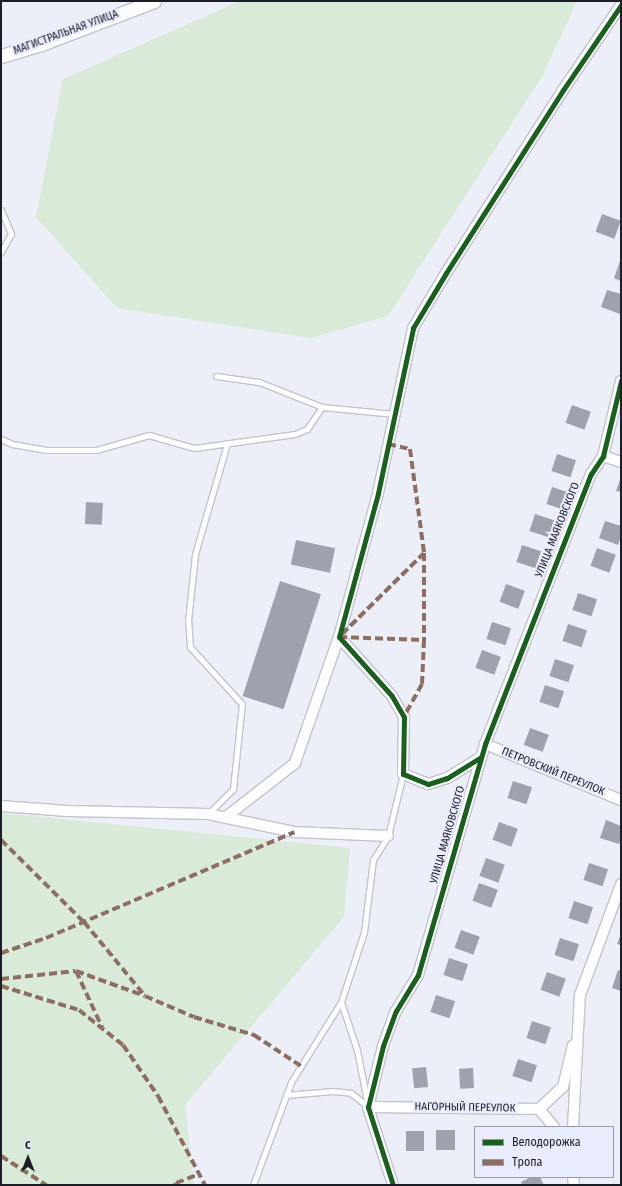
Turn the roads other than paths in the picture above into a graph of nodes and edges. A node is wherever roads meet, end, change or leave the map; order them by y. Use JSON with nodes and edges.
{"nodes":[{"id":1,"x":154,"y":1,"type":"edge"},
{"id":2,"x":621,"y":5,"type":"edge"},
{"id":3,"x":1,"y":56,"type":"edge"},
{"id":4,"x":1,"y":210,"type":"edge"},
{"id":5,"x":1,"y":252,"type":"edge"},
{"id":6,"x":216,"y":376,"type":"dead end"},
{"id":7,"x":621,"y":381,"type":"edge"},
{"id":8,"x":322,"y":407,"type":"junction"},
{"id":9,"x":395,"y":414,"type":"junction"},
{"id":10,"x":1,"y":439,"type":"edge"},
{"id":11,"x":227,"y":444,"type":"junction"},
{"id":12,"x":603,"y":456,"type":"junction"},
{"id":13,"x":621,"y":462,"type":"edge"},
{"id":14,"x":339,"y":637,"type":"junction"},
{"id":15,"x":485,"y":744,"type":"junction"},
{"id":16,"x":481,"y":757,"type":"junction"},
{"id":17,"x":403,"y":774,"type":"junction"},
{"id":18,"x":621,"y":800,"type":"edge"},
{"id":19,"x":1,"y":806,"type":"edge"},
{"id":20,"x":208,"y":814,"type":"junction"},
{"id":21,"x":226,"y":817,"type":"junction"},
{"id":22,"x":388,"y":836,"type":"junction"},
{"id":23,"x":621,"y":884,"type":"edge"},
{"id":24,"x":341,"y":1002,"type":"junction"},
{"id":25,"x":579,"y":1020,"type":"junction"},
{"id":26,"x":286,"y":1095,"type":"junction"},
{"id":27,"x":368,"y":1107,"type":"junction"},
{"id":28,"x":539,"y":1109,"type":"junction"},
{"id":29,"x":553,"y":1126,"type":"edge"},
{"id":30,"x":573,"y":1126,"type":"edge"},
{"id":31,"x":253,"y":1185,"type":"edge"},
{"id":32,"x":393,"y":1185,"type":"edge"}],
"edges":[{"from":1,"to":3,"type":"street","name":"МАГИСТРАЛЬНАЯ УЛИЦА"},
{"from":2,"to":9,"type":"street"},
{"from":4,"to":5,"type":"lane"},
{"from":6,"to":8,"type":"lane"},
{"from":7,"to":12,"type":"street","name":"УЛИЦА МАЯКОВСКОГО"},
{"from":8,"to":9,"type":"lane"},
{"from":8,"to":11,"type":"lane"},
{"from":9,"to":14,"type":"street"},
{"from":10,"to":11,"type":"lane"},
{"from":11,"to":20,"type":"lane"},
{"from":12,"to":13,"type":"street"},
{"from":12,"to":15,"type":"street","name":"УЛИЦА МАЯКОВСКОГО"},
{"from":14,"to":17,"type":"street"},
{"from":14,"to":21,"type":"street"},
{"from":15,"to":16,"type":"street","name":"УЛИЦА МАЯКОВСКОГО"},
{"from":15,"to":18,"type":"street","name":"ПЕТРОВСКИЙ ПЕРЕУЛОК"},
{"from":16,"to":17,"type":"street"},
{"from":16,"to":27,"type":"street","name":"УЛИЦА МАЯКОВСКОГО"},
{"from":17,"to":22,"type":"lane"},
{"from":19,"to":20,"type":"street"},
{"from":20,"to":21,"type":"street"},
{"from":21,"to":22,"type":"street"},
{"from":22,"to":24,"type":"lane"},
{"from":23,"to":25,"type":"street"},
{"from":24,"to":26,"type":"lane"},
{"from":24,"to":27,"type":"lane"},
{"from":25,"to":28,"type":"street"},
{"from":25,"to":30,"type":"street"},
{"from":26,"to":27,"type":"lane"},
{"from":26,"to":31,"type":"lane"},
{"from":27,"to":28,"type":"street","name":"НАГОРНЫЙ ПЕРЕУЛОК"},
{"from":27,"to":32,"type":"street"},
{"from":28,"to":29,"type":"street"}]}
